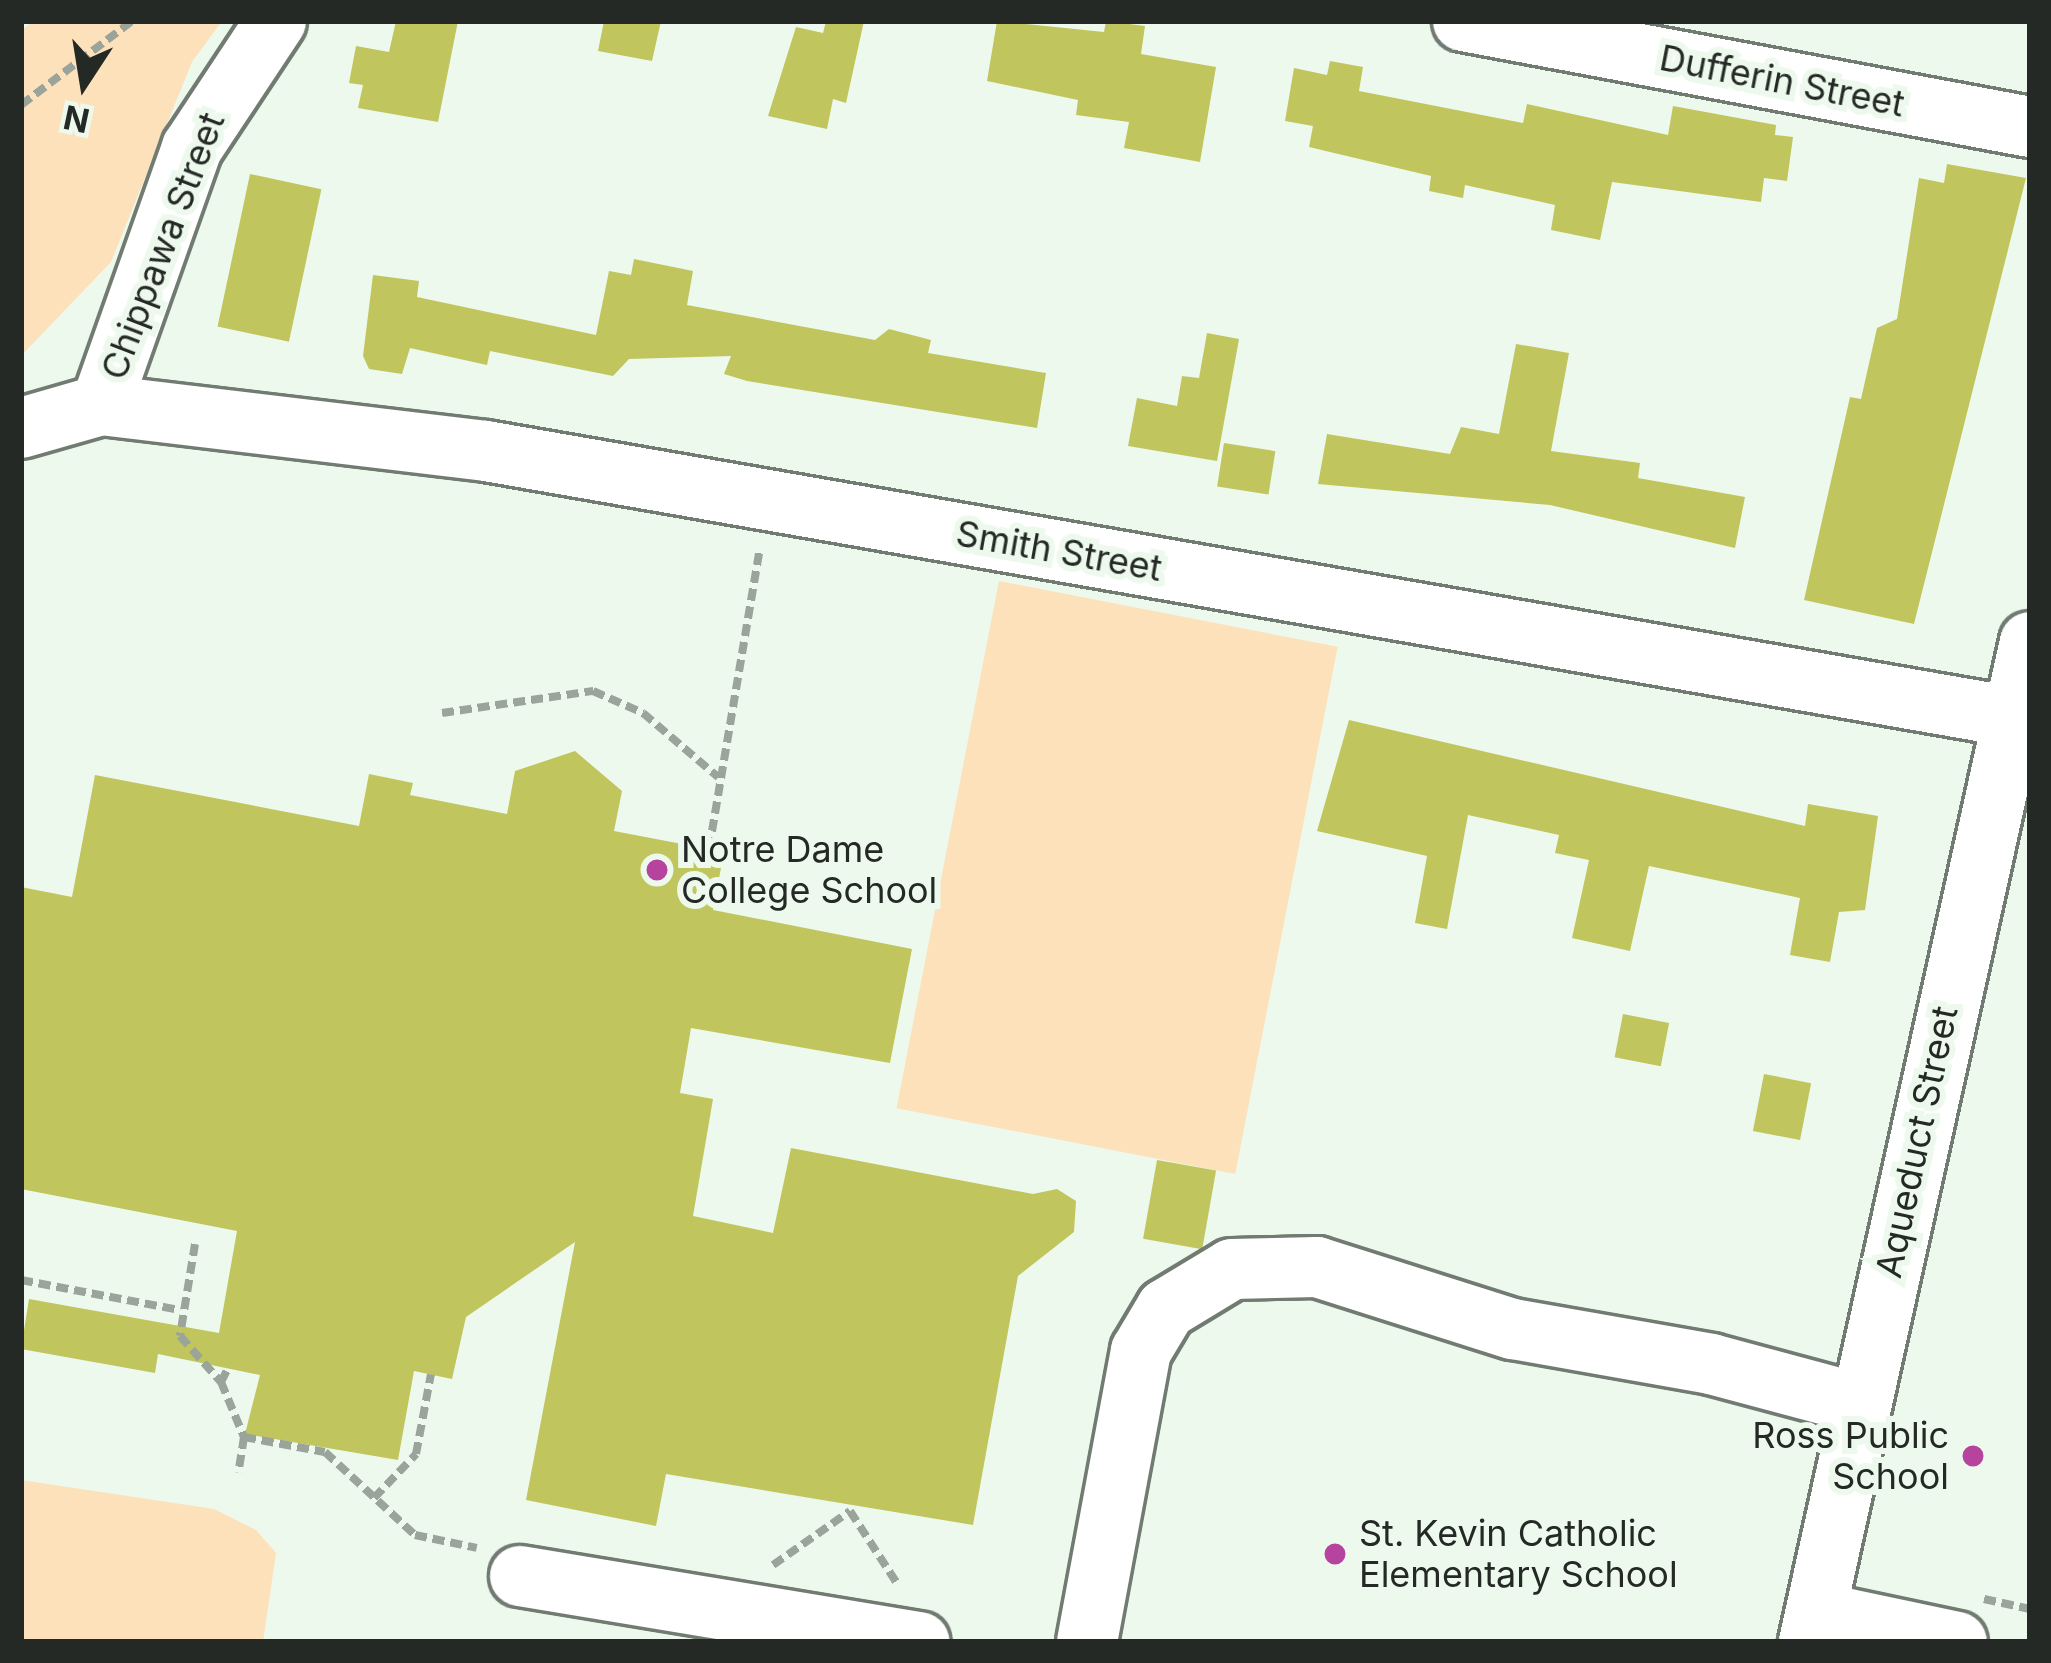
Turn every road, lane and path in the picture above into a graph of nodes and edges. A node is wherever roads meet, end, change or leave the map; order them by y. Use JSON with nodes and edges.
{"nodes":[{"id":1,"x":132,"y":21,"type":"edge"},
{"id":2,"x":276,"y":21,"type":"edge"},
{"id":3,"x":1463,"y":21,"type":"edge"},
{"id":4,"x":21,"y":105,"type":"edge"},
{"id":5,"x":2030,"y":128,"type":"edge"},
{"id":6,"x":101,"y":405,"type":"junction"},
{"id":7,"x":21,"y":428,"type":"edge"},
{"id":8,"x":768,"y":501,"type":"junction"},
{"id":9,"x":2030,"y":642,"type":"edge"},
{"id":10,"x":442,"y":713,"type":"dead end"},
{"id":11,"x":2014,"y":718,"type":"junction"},
{"id":12,"x":719,"y":778,"type":"junction"},
{"id":13,"x":709,"y":850,"type":"dead end"},
{"id":14,"x":2004,"y":866,"type":"edge"},
{"id":15,"x":196,"y":1244,"type":"dead end"},
{"id":16,"x":21,"y":1280,"type":"edge"},
{"id":17,"x":181,"y":1310,"type":"junction"},
{"id":18,"x":228,"y":1368,"type":"dead end"},
{"id":19,"x":431,"y":1374,"type":"dead end"},
{"id":20,"x":221,"y":1382,"type":"junction"},
{"id":21,"x":1860,"y":1404,"type":"junction"},
{"id":22,"x":244,"y":1437,"type":"junction"},
{"id":23,"x":238,"y":1473,"type":"dead end"},
{"id":24,"x":374,"y":1498,"type":"junction"},
{"id":25,"x":520,"y":1576,"type":"joint"},
{"id":26,"x":715,"y":1606,"type":"junction"},
{"id":27,"x":916,"y":1623,"type":"edge"},
{"id":28,"x":1812,"y":1627,"type":"edge"},
{"id":29,"x":1087,"y":1642,"type":"edge"},
{"id":30,"x":1957,"y":1642,"type":"edge"}],
"edges":[{"from":1,"to":4,"type":"path"},
{"from":2,"to":6,"type":"street","name":"Chippawa Street"},
{"from":3,"to":5,"type":"street","name":"Dufferin Street"},
{"from":6,"to":7,"type":"street","name":"Chippawa Street"},
{"from":6,"to":8,"type":"street","name":"Smith Street"},
{"from":8,"to":11,"type":"street","name":"Smith Street"},
{"from":8,"to":12,"type":"path"},
{"from":9,"to":11,"type":"street","name":"Aqueduct Street"},
{"from":10,"to":12,"type":"path"},
{"from":11,"to":14,"type":"street","name":"Aqueduct Street"},
{"from":12,"to":13,"type":"path"},
{"from":14,"to":21,"type":"street","name":"Aqueduct Street"},
{"from":15,"to":17,"type":"path"},
{"from":16,"to":17,"type":"path"},
{"from":17,"to":20,"type":"path"},
{"from":18,"to":20,"type":"path"},
{"from":19,"to":24,"type":"path"},
{"from":20,"to":22,"type":"path"},
{"from":21,"to":28,"type":"street","name":"Aqueduct Street"},
{"from":21,"to":29,"type":"street"},
{"from":22,"to":23,"type":"path"},
{"from":22,"to":24,"type":"path"},
{"from":24,"to":25,"type":"path"},
{"from":25,"to":26,"type":"street"},
{"from":26,"to":27,"type":"street"},
{"from":26,"to":27,"type":"path"},
{"from":28,"to":30,"type":"street"}]}
